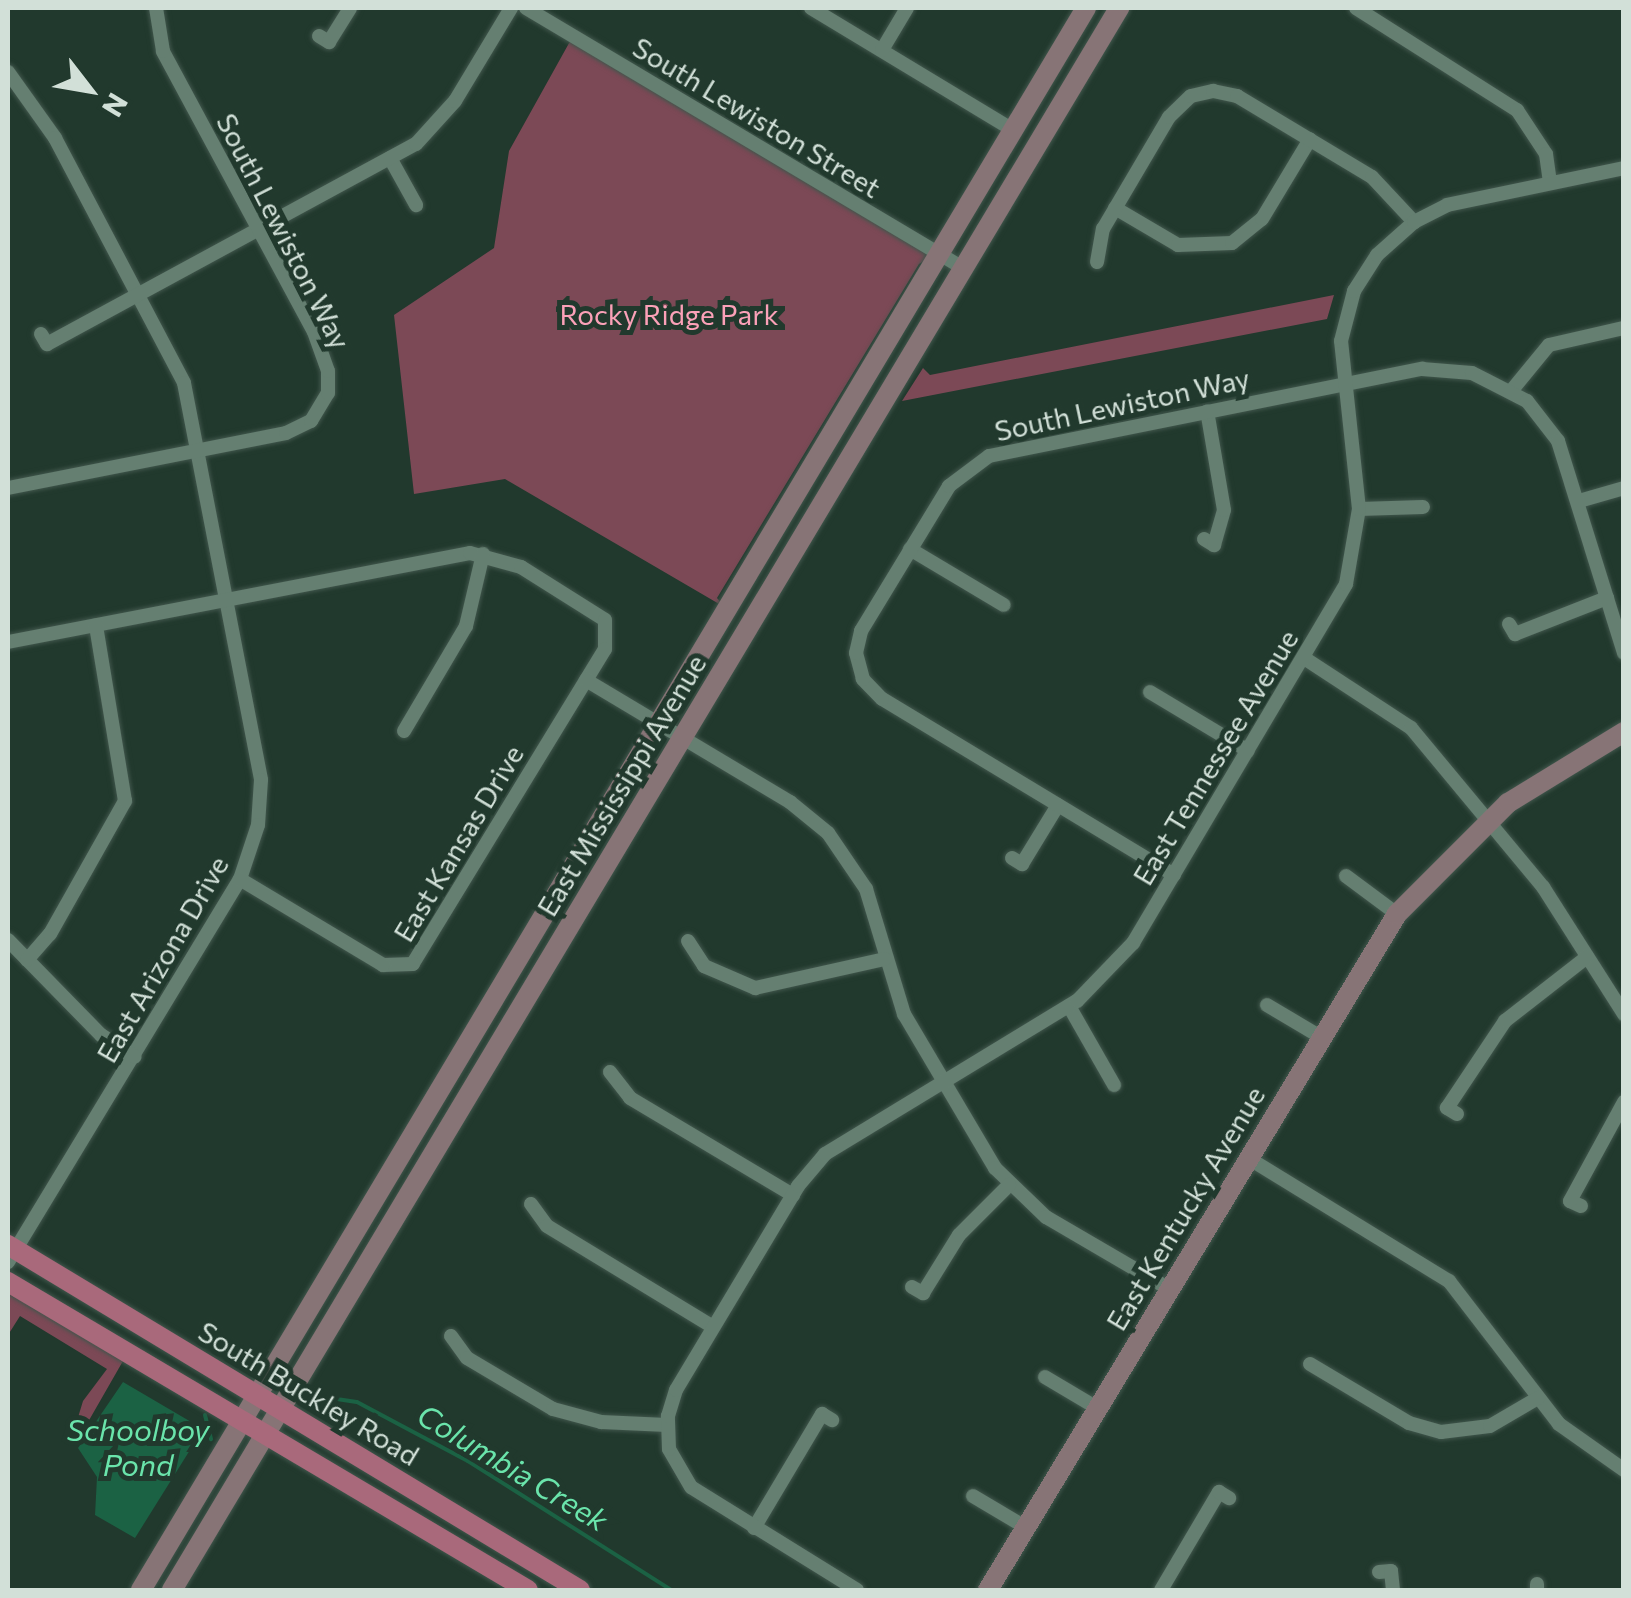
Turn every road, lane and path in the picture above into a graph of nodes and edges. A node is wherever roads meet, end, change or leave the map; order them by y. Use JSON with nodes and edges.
{"nodes":[{"id":1,"x":350,"y":8,"type":"edge"},
{"id":2,"x":512,"y":8,"type":"edge"},
{"id":3,"x":526,"y":8,"type":"edge"},
{"id":4,"x":811,"y":8,"type":"edge"},
{"id":5,"x":907,"y":8,"type":"edge"},
{"id":6,"x":1086,"y":8,"type":"edge"},
{"id":7,"x":1119,"y":8,"type":"edge"},
{"id":8,"x":1356,"y":8,"type":"edge"},
{"id":9,"x":152,"y":10,"type":"edge"},
{"id":10,"x":319,"y":36,"type":"dead end"},
{"id":11,"x":882,"y":50,"type":"junction"},
{"id":12,"x":8,"y":72,"type":"edge"},
{"id":13,"x":23,"y":91,"type":"junction"},
{"id":14,"x":8,"y":103,"type":"edge"},
{"id":15,"x":1012,"y":130,"type":"junction"},
{"id":16,"x":1310,"y":140,"type":"junction"},
{"id":17,"x":390,"y":158,"type":"junction"},
{"id":18,"x":1624,"y":168,"type":"edge"},
{"id":19,"x":1550,"y":183,"type":"junction"},
{"id":20,"x":416,"y":205,"type":"dead end"},
{"id":21,"x":1115,"y":208,"type":"junction"},
{"id":22,"x":1414,"y":222,"type":"junction"},
{"id":23,"x":259,"y":230,"type":"junction"},
{"id":24,"x":938,"y":254,"type":"junction"},
{"id":25,"x":1097,"y":262,"type":"dead end"},
{"id":26,"x":962,"y":268,"type":"junction"},
{"id":27,"x":139,"y":294,"type":"junction"},
{"id":28,"x":1624,"y":328,"type":"edge"},
{"id":29,"x":41,"y":334,"type":"dead end"},
{"id":30,"x":1342,"y":384,"type":"junction"},
{"id":31,"x":1512,"y":390,"type":"junction"},
{"id":32,"x":1207,"y":410,"type":"junction"},
{"id":33,"x":200,"y":450,"type":"junction"},
{"id":34,"x":8,"y":488,"type":"edge"},
{"id":35,"x":1624,"y":488,"type":"edge"},
{"id":36,"x":1579,"y":501,"type":"junction"},
{"id":37,"x":1423,"y":507,"type":"dead end"},
{"id":38,"x":1359,"y":509,"type":"junction"},
{"id":39,"x":1204,"y":538,"type":"dead end"},
{"id":40,"x":910,"y":548,"type":"junction"},
{"id":41,"x":483,"y":554,"type":"junction"},
{"id":42,"x":1608,"y":598,"type":"junction"},
{"id":43,"x":229,"y":599,"type":"junction"},
{"id":44,"x":1004,"y":604,"type":"dead end"},
{"id":45,"x":1510,"y":624,"type":"dead end"},
{"id":46,"x":96,"y":625,"type":"junction"},
{"id":47,"x":8,"y":642,"type":"edge"},
{"id":48,"x":1624,"y":653,"type":"edge"},
{"id":49,"x":1304,"y":658,"type":"junction"},
{"id":50,"x":586,"y":680,"type":"junction"},
{"id":51,"x":1150,"y":692,"type":"dead end"},
{"id":52,"x":657,"y":722,"type":"junction"},
{"id":53,"x":404,"y":730,"type":"dead end"},
{"id":54,"x":1624,"y":732,"type":"edge"},
{"id":55,"x":681,"y":737,"type":"junction"},
{"id":56,"x":1248,"y":751,"type":"junction"},
{"id":57,"x":1058,"y":805,"type":"junction"},
{"id":58,"x":1488,"y":819,"type":"junction"},
{"id":59,"x":1012,"y":858,"type":"dead end"},
{"id":60,"x":1174,"y":874,"type":"junction"},
{"id":61,"x":1346,"y":876,"type":"dead end"},
{"id":62,"x":240,"y":879,"type":"junction"},
{"id":63,"x":1397,"y":914,"type":"junction"},
{"id":64,"x":8,"y":940,"type":"edge"},
{"id":65,"x":688,"y":942,"type":"dead end"},
{"id":66,"x":1587,"y":957,"type":"junction"},
{"id":67,"x":885,"y":959,"type":"junction"},
{"id":68,"x":27,"y":960,"type":"junction"},
{"id":69,"x":1266,"y":1005,"type":"dead end"},
{"id":70,"x":1069,"y":1006,"type":"junction"},
{"id":71,"x":1624,"y":1014,"type":"edge"},
{"id":72,"x":1319,"y":1036,"type":"junction"},
{"id":73,"x":135,"y":1058,"type":"junction"},
{"id":74,"x":610,"y":1072,"type":"dead end"},
{"id":75,"x":942,"y":1080,"type":"junction"},
{"id":76,"x":1114,"y":1085,"type":"dead end"},
{"id":77,"x":1624,"y":1102,"type":"edge"},
{"id":78,"x":1457,"y":1114,"type":"dead end"},
{"id":79,"x":1248,"y":1158,"type":"junction"},
{"id":80,"x":1009,"y":1185,"type":"junction"},
{"id":81,"x":792,"y":1195,"type":"junction"},
{"id":82,"x":531,"y":1204,"type":"dead end"},
{"id":83,"x":1580,"y":1206,"type":"dead end"},
{"id":84,"x":10,"y":1263,"type":"edge"},
{"id":85,"x":912,"y":1287,"type":"dead end"},
{"id":86,"x":1168,"y":1289,"type":"junction"},
{"id":87,"x":713,"y":1327,"type":"junction"},
{"id":88,"x":451,"y":1336,"type":"dead end"},
{"id":89,"x":1310,"y":1364,"type":"dead end"},
{"id":90,"x":1045,"y":1378,"type":"dead end"},
{"id":91,"x":260,"y":1393,"type":"junction"},
{"id":92,"x":1538,"y":1398,"type":"junction"},
{"id":93,"x":284,"y":1408,"type":"junction"},
{"id":94,"x":1097,"y":1408,"type":"junction"},
{"id":95,"x":243,"y":1420,"type":"junction"},
{"id":96,"x":832,"y":1420,"type":"dead end"},
{"id":97,"x":667,"y":1424,"type":"junction"},
{"id":98,"x":268,"y":1433,"type":"junction"},
{"id":99,"x":1624,"y":1470,"type":"edge"},
{"id":100,"x":973,"y":1496,"type":"dead end"},
{"id":101,"x":1230,"y":1498,"type":"dead end"},
{"id":102,"x":1025,"y":1527,"type":"junction"},
{"id":103,"x":754,"y":1528,"type":"junction"},
{"id":104,"x":1380,"y":1572,"type":"dead end"},
{"id":105,"x":141,"y":1590,"type":"edge"},
{"id":106,"x":172,"y":1590,"type":"edge"},
{"id":107,"x":528,"y":1590,"type":"edge"},
{"id":108,"x":580,"y":1590,"type":"edge"},
{"id":109,"x":857,"y":1590,"type":"edge"},
{"id":110,"x":988,"y":1590,"type":"edge"},
{"id":111,"x":1161,"y":1590,"type":"edge"},
{"id":112,"x":1393,"y":1590,"type":"edge"}],
"edges":[{"from":1,"to":10,"type":"street"},
{"from":2,"to":17,"type":"street"},
{"from":3,"to":24,"type":"street","name":"South Lewiston Street"},
{"from":4,"to":11,"type":"street"},
{"from":5,"to":11,"type":"street"},
{"from":6,"to":15,"type":"main road","name":"East Mississippi Avenue"},
{"from":7,"to":26,"type":"main road","name":"East Mississippi Avenue"},
{"from":8,"to":19,"type":"street"},
{"from":9,"to":23,"type":"street","name":"South Lewiston Way"},
{"from":11,"to":15,"type":"street"},
{"from":12,"to":13,"type":"street","name":"East Arizona Drive"},
{"from":13,"to":14,"type":"street"},
{"from":13,"to":27,"type":"street","name":"East Arizona Drive"},
{"from":15,"to":24,"type":"main road","name":"East Mississippi Avenue"},
{"from":16,"to":21,"type":"street"},
{"from":16,"to":21,"type":"street"},
{"from":16,"to":22,"type":"street"},
{"from":17,"to":20,"type":"street"},
{"from":17,"to":23,"type":"street"},
{"from":18,"to":19,"type":"street","name":"East Tennessee Avenue"},
{"from":19,"to":22,"type":"street","name":"East Tennessee Avenue"},
{"from":21,"to":25,"type":"street"},
{"from":22,"to":30,"type":"street","name":"East Tennessee Avenue"},
{"from":23,"to":27,"type":"street"},
{"from":23,"to":33,"type":"street","name":"South Lewiston Way"},
{"from":24,"to":26,"type":"street","name":"South Lewiston Street"},
{"from":24,"to":52,"type":"main road","name":"East Mississippi Avenue"},
{"from":26,"to":55,"type":"main road","name":"East Mississippi Avenue"},
{"from":27,"to":29,"type":"street"},
{"from":27,"to":33,"type":"street","name":"East Arizona Drive"},
{"from":28,"to":31,"type":"street"},
{"from":30,"to":31,"type":"street","name":"South Lewiston Way"},
{"from":30,"to":32,"type":"street","name":"South Lewiston Way"},
{"from":30,"to":38,"type":"street","name":"East Tennessee Avenue"},
{"from":31,"to":36,"type":"street"},
{"from":32,"to":39,"type":"street"},
{"from":32,"to":40,"type":"street","name":"South Lewiston Way"},
{"from":33,"to":34,"type":"street","name":"South Lewiston Way"},
{"from":33,"to":43,"type":"street","name":"East Arizona Drive"},
{"from":35,"to":36,"type":"street"},
{"from":36,"to":42,"type":"street"},
{"from":37,"to":38,"type":"street"},
{"from":38,"to":49,"type":"street","name":"East Tennessee Avenue"},
{"from":40,"to":44,"type":"street"},
{"from":40,"to":57,"type":"street","name":"South Lewiston Way"},
{"from":41,"to":43,"type":"street"},
{"from":41,"to":50,"type":"street"},
{"from":41,"to":53,"type":"street"},
{"from":42,"to":45,"type":"street"},
{"from":42,"to":48,"type":"street"},
{"from":43,"to":46,"type":"street"},
{"from":43,"to":62,"type":"street","name":"East Arizona Drive"},
{"from":46,"to":47,"type":"street"},
{"from":46,"to":68,"type":"street"},
{"from":49,"to":56,"type":"street","name":"East Tennessee Avenue"},
{"from":49,"to":58,"type":"street"},
{"from":50,"to":52,"type":"street"},
{"from":50,"to":62,"type":"street","name":"East Kansas Drive"},
{"from":51,"to":56,"type":"street"},
{"from":52,"to":55,"type":"street"},
{"from":52,"to":91,"type":"main road","name":"East Mississippi Avenue"},
{"from":54,"to":58,"type":"main road","name":"East Kentucky Avenue"},
{"from":55,"to":67,"type":"street"},
{"from":55,"to":93,"type":"main road","name":"East Mississippi Avenue"},
{"from":56,"to":60,"type":"street","name":"East Tennessee Avenue"},
{"from":57,"to":59,"type":"street"},
{"from":57,"to":60,"type":"street"},
{"from":58,"to":63,"type":"main road","name":"East Kentucky Avenue"},
{"from":58,"to":66,"type":"street"},
{"from":60,"to":70,"type":"street","name":"East Tennessee Avenue"},
{"from":61,"to":63,"type":"street"},
{"from":62,"to":73,"type":"street","name":"East Arizona Drive"},
{"from":63,"to":72,"type":"main road","name":"East Kentucky Avenue"},
{"from":64,"to":68,"type":"street"},
{"from":65,"to":67,"type":"street"},
{"from":66,"to":71,"type":"street"},
{"from":66,"to":78,"type":"street"},
{"from":67,"to":75,"type":"street"},
{"from":68,"to":73,"type":"street"},
{"from":69,"to":72,"type":"street"},
{"from":70,"to":75,"type":"street","name":"East Tennessee Avenue"},
{"from":70,"to":76,"type":"street"},
{"from":72,"to":79,"type":"main road","name":"East Kentucky Avenue"},
{"from":73,"to":84,"type":"street","name":"East Arizona Drive"},
{"from":74,"to":81,"type":"street"},
{"from":75,"to":80,"type":"street"},
{"from":75,"to":81,"type":"street","name":"East Tennessee Avenue"},
{"from":77,"to":83,"type":"street"},
{"from":79,"to":86,"type":"main road","name":"East Kentucky Avenue"},
{"from":79,"to":92,"type":"street"},
{"from":80,"to":85,"type":"street"},
{"from":80,"to":86,"type":"street"},
{"from":81,"to":87,"type":"street","name":"East Tennessee Avenue"},
{"from":82,"to":87,"type":"street"},
{"from":84,"to":91,"type":"main road","name":"South Buckley Road"},
{"from":84,"to":95,"type":"main road","name":"South Buckley Road"},
{"from":86,"to":94,"type":"main road","name":"East Kentucky Avenue"},
{"from":87,"to":97,"type":"street","name":"East Tennessee Avenue"},
{"from":88,"to":97,"type":"street"},
{"from":89,"to":92,"type":"street"},
{"from":90,"to":94,"type":"street"},
{"from":91,"to":93,"type":"main road","name":"South Buckley Road"},
{"from":91,"to":95,"type":"main road","name":"East Mississippi Avenue"},
{"from":92,"to":99,"type":"street"},
{"from":93,"to":98,"type":"main road","name":"East Mississippi Avenue"},
{"from":93,"to":108,"type":"main road","name":"South Buckley Road"},
{"from":94,"to":102,"type":"main road","name":"East Kentucky Avenue"},
{"from":95,"to":98,"type":"main road","name":"South Buckley Road"},
{"from":95,"to":105,"type":"main road","name":"East Mississippi Avenue"},
{"from":96,"to":103,"type":"street"},
{"from":97,"to":103,"type":"street"},
{"from":98,"to":106,"type":"main road","name":"East Mississippi Avenue"},
{"from":98,"to":107,"type":"main road","name":"South Buckley Road"},
{"from":100,"to":102,"type":"street"},
{"from":101,"to":111,"type":"street"},
{"from":102,"to":110,"type":"main road","name":"East Kentucky Avenue"},
{"from":103,"to":109,"type":"street"},
{"from":104,"to":112,"type":"street"}]}
